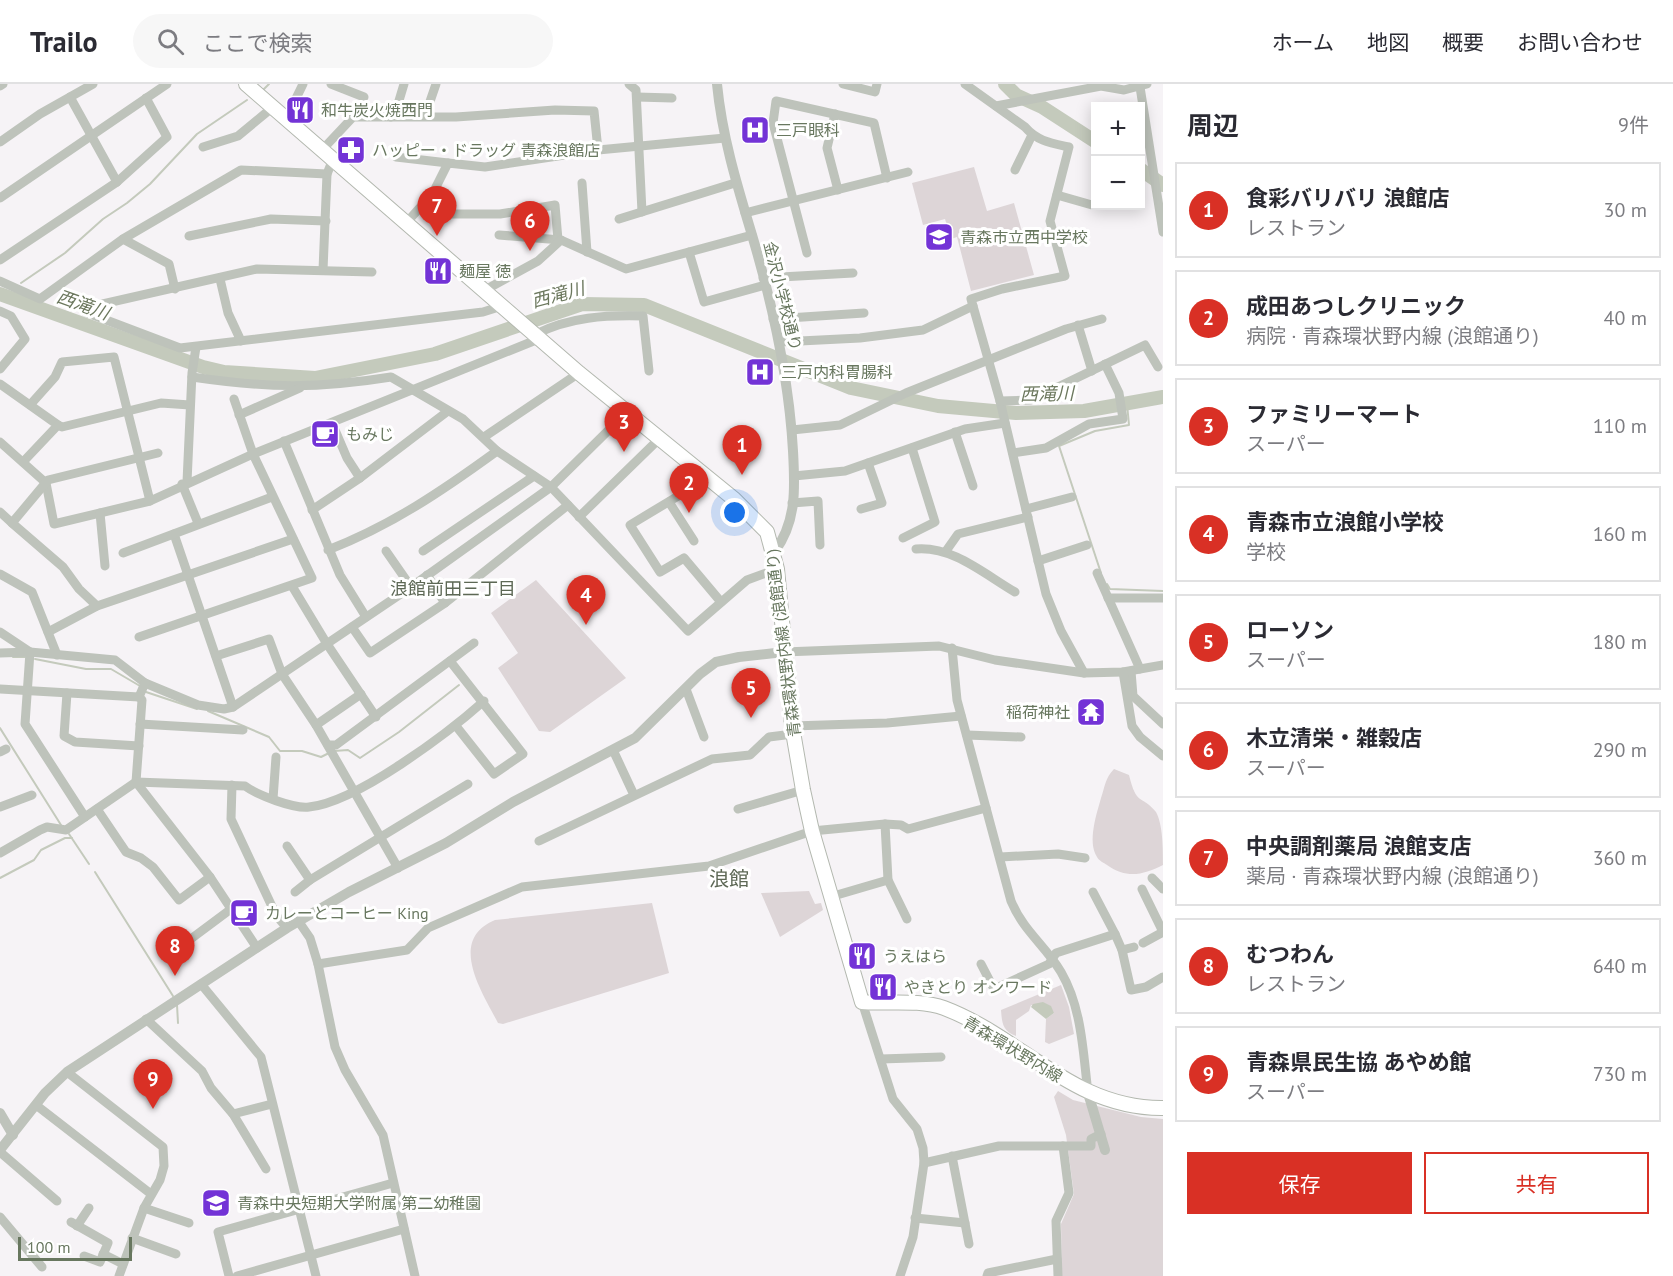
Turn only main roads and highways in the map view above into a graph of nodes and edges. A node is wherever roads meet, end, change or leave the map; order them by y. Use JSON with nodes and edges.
{"nodes":[{"id":1,"x":246,"y":84,"type":"edge"},
{"id":2,"x":861,"y":1002,"type":"joint"},
{"id":3,"x":1163,"y":1108,"type":"edge"}],
"edges":[{"from":1,"to":2,"type":"main road","name":"青森環状野内線 (浪館通り)"},
{"from":2,"to":3,"type":"main road","name":"青森環状野内線"}]}
